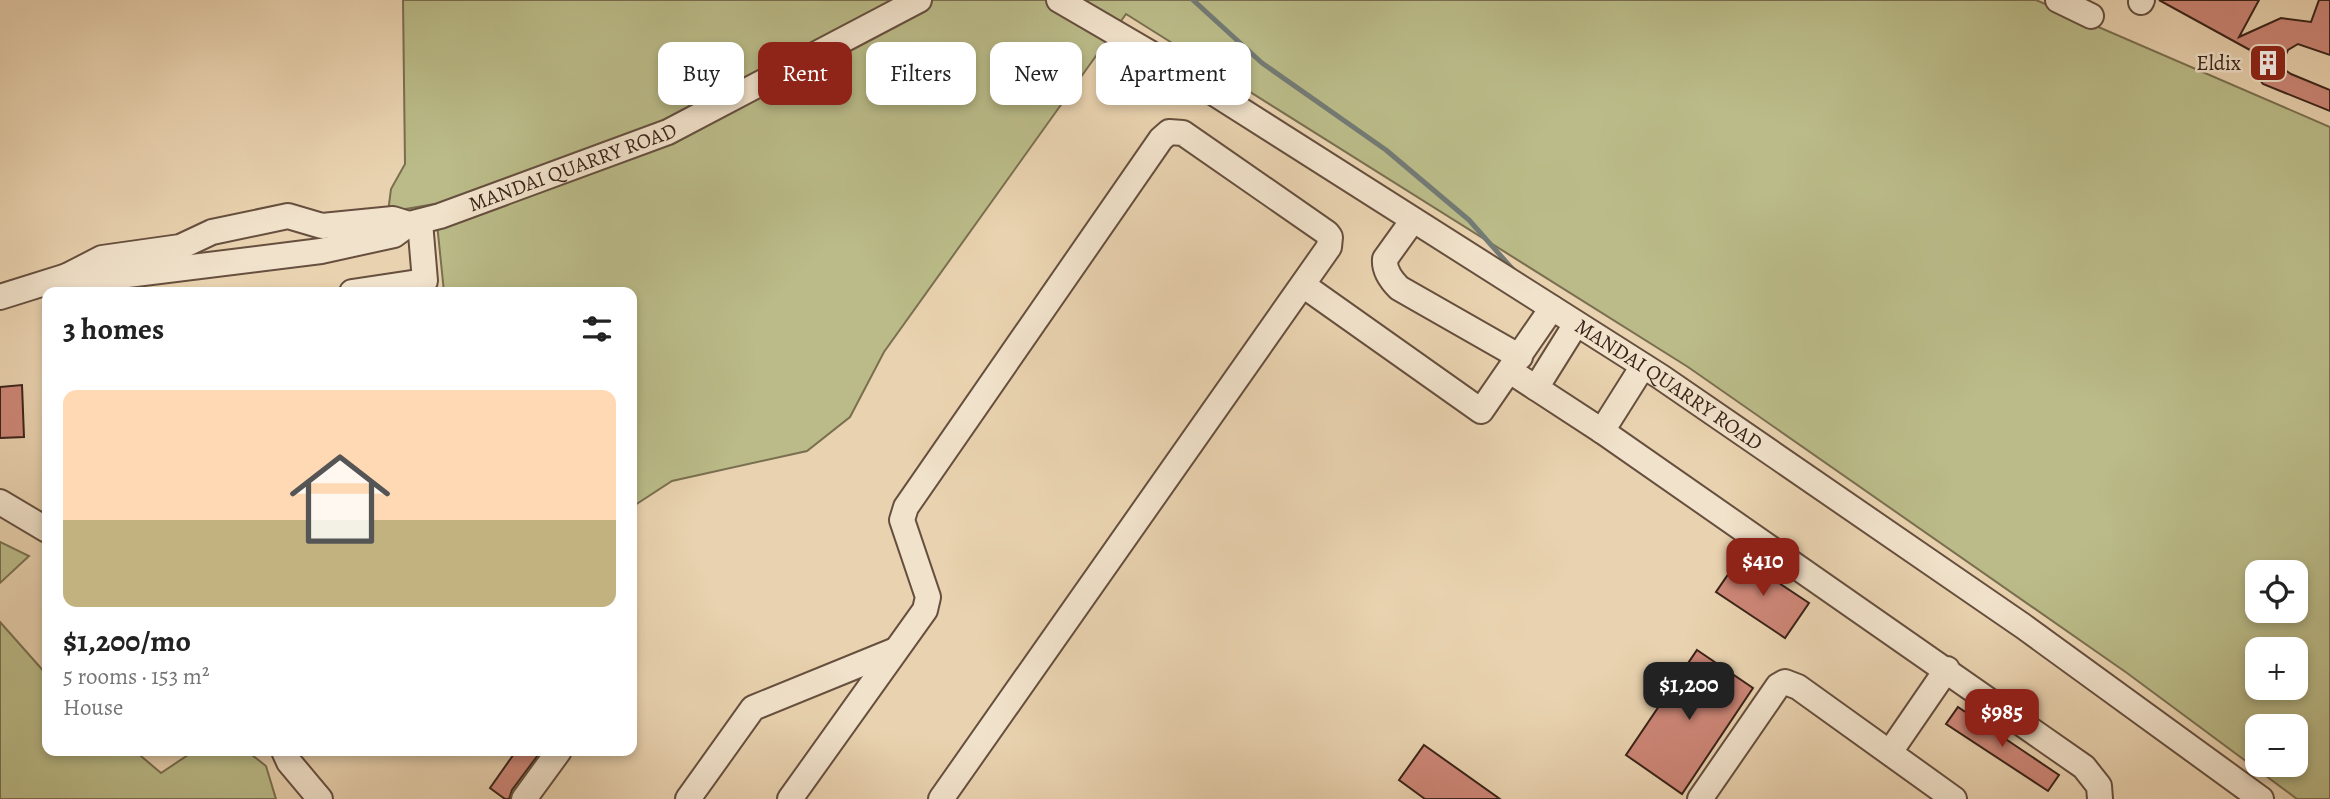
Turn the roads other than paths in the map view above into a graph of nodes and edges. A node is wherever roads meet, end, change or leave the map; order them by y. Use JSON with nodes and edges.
{"nodes":[{"id":1,"x":919,"y":0,"type":"edge"},
{"id":2,"x":1059,"y":0,"type":"edge"},
{"id":3,"x":2058,"y":0,"type":"edge"},
{"id":4,"x":2091,"y":16,"type":"dead end"},
{"id":5,"x":1413,"y":220,"type":"junction"},
{"id":6,"x":414,"y":223,"type":"junction"},
{"id":7,"x":212,"y":232,"type":"junction"},
{"id":8,"x":321,"y":239,"type":"junction"},
{"id":9,"x":215,"y":266,"type":"junction"},
{"id":10,"x":68,"y":284,"type":"edge"},
{"id":11,"x":1303,"y":285,"type":"junction"},
{"id":12,"x":409,"y":287,"type":"edge"},
{"id":13,"x":42,"y":289,"type":"edge"},
{"id":14,"x":0,"y":297,"type":"edge"},
{"id":15,"x":1552,"y":308,"type":"junction"},
{"id":16,"x":1576,"y":324,"type":"junction"},
{"id":17,"x":1515,"y":364,"type":"junction"},
{"id":18,"x":1643,"y":366,"type":"junction"},
{"id":19,"x":1536,"y":388,"type":"junction"},
{"id":20,"x":1602,"y":431,"type":"junction"},
{"id":21,"x":0,"y":502,"type":"edge"},
{"id":22,"x":42,"y":527,"type":"edge"},
{"id":23,"x":894,"y":650,"type":"junction"},
{"id":24,"x":1947,"y":669,"type":"junction"},
{"id":25,"x":1890,"y":752,"type":"junction"},
{"id":26,"x":286,"y":756,"type":"edge"},
{"id":27,"x":555,"y":756,"type":"edge"},
{"id":28,"x":320,"y":799,"type":"edge"},
{"id":29,"x":524,"y":799,"type":"edge"},
{"id":30,"x":688,"y":799,"type":"edge"},
{"id":31,"x":790,"y":799,"type":"edge"},
{"id":32,"x":941,"y":799,"type":"edge"},
{"id":33,"x":1700,"y":799,"type":"edge"},
{"id":34,"x":1954,"y":799,"type":"edge"},
{"id":35,"x":2100,"y":799,"type":"edge"},
{"id":36,"x":2261,"y":799,"type":"edge"}],
"edges":[{"from":1,"to":6,"type":"street","name":"MANDAI QUARRY ROAD"},
{"from":2,"to":5,"type":"street","name":"MANDAI QUARRY ROAD"},
{"from":3,"to":4,"type":"street"},
{"from":5,"to":15,"type":"street","name":"MANDAI QUARRY ROAD"},
{"from":5,"to":17,"type":"street"},
{"from":6,"to":8,"type":"street","name":"MANDAI QUARRY ROAD"},
{"from":6,"to":8,"type":"street","name":"MANDAI QUARRY ROAD"},
{"from":6,"to":12,"type":"street"},
{"from":7,"to":8,"type":"street","name":"MANDAI QUARRY ROAD"},
{"from":7,"to":9,"type":"street"},
{"from":7,"to":10,"type":"street","name":"MANDAI QUARRY ROAD"},
{"from":8,"to":9,"type":"street"},
{"from":9,"to":10,"type":"street"},
{"from":11,"to":17,"type":"street"},
{"from":11,"to":23,"type":"street"},
{"from":11,"to":32,"type":"street"},
{"from":13,"to":14,"type":"street"},
{"from":15,"to":16,"type":"street","name":"MANDAI QUARRY ROAD"},
{"from":15,"to":17,"type":"street"},
{"from":16,"to":18,"type":"street","name":"MANDAI QUARRY ROAD"},
{"from":16,"to":19,"type":"street"},
{"from":17,"to":19,"type":"street"},
{"from":18,"to":20,"type":"street"},
{"from":18,"to":36,"type":"street","name":"MANDAI QUARRY ROAD"},
{"from":19,"to":20,"type":"street"},
{"from":20,"to":24,"type":"street"},
{"from":21,"to":22,"type":"street"},
{"from":23,"to":30,"type":"street"},
{"from":23,"to":31,"type":"street"},
{"from":24,"to":25,"type":"street"},
{"from":24,"to":35,"type":"street"},
{"from":25,"to":33,"type":"street"},
{"from":25,"to":34,"type":"street"},
{"from":26,"to":28,"type":"street"},
{"from":27,"to":29,"type":"street"}]}
